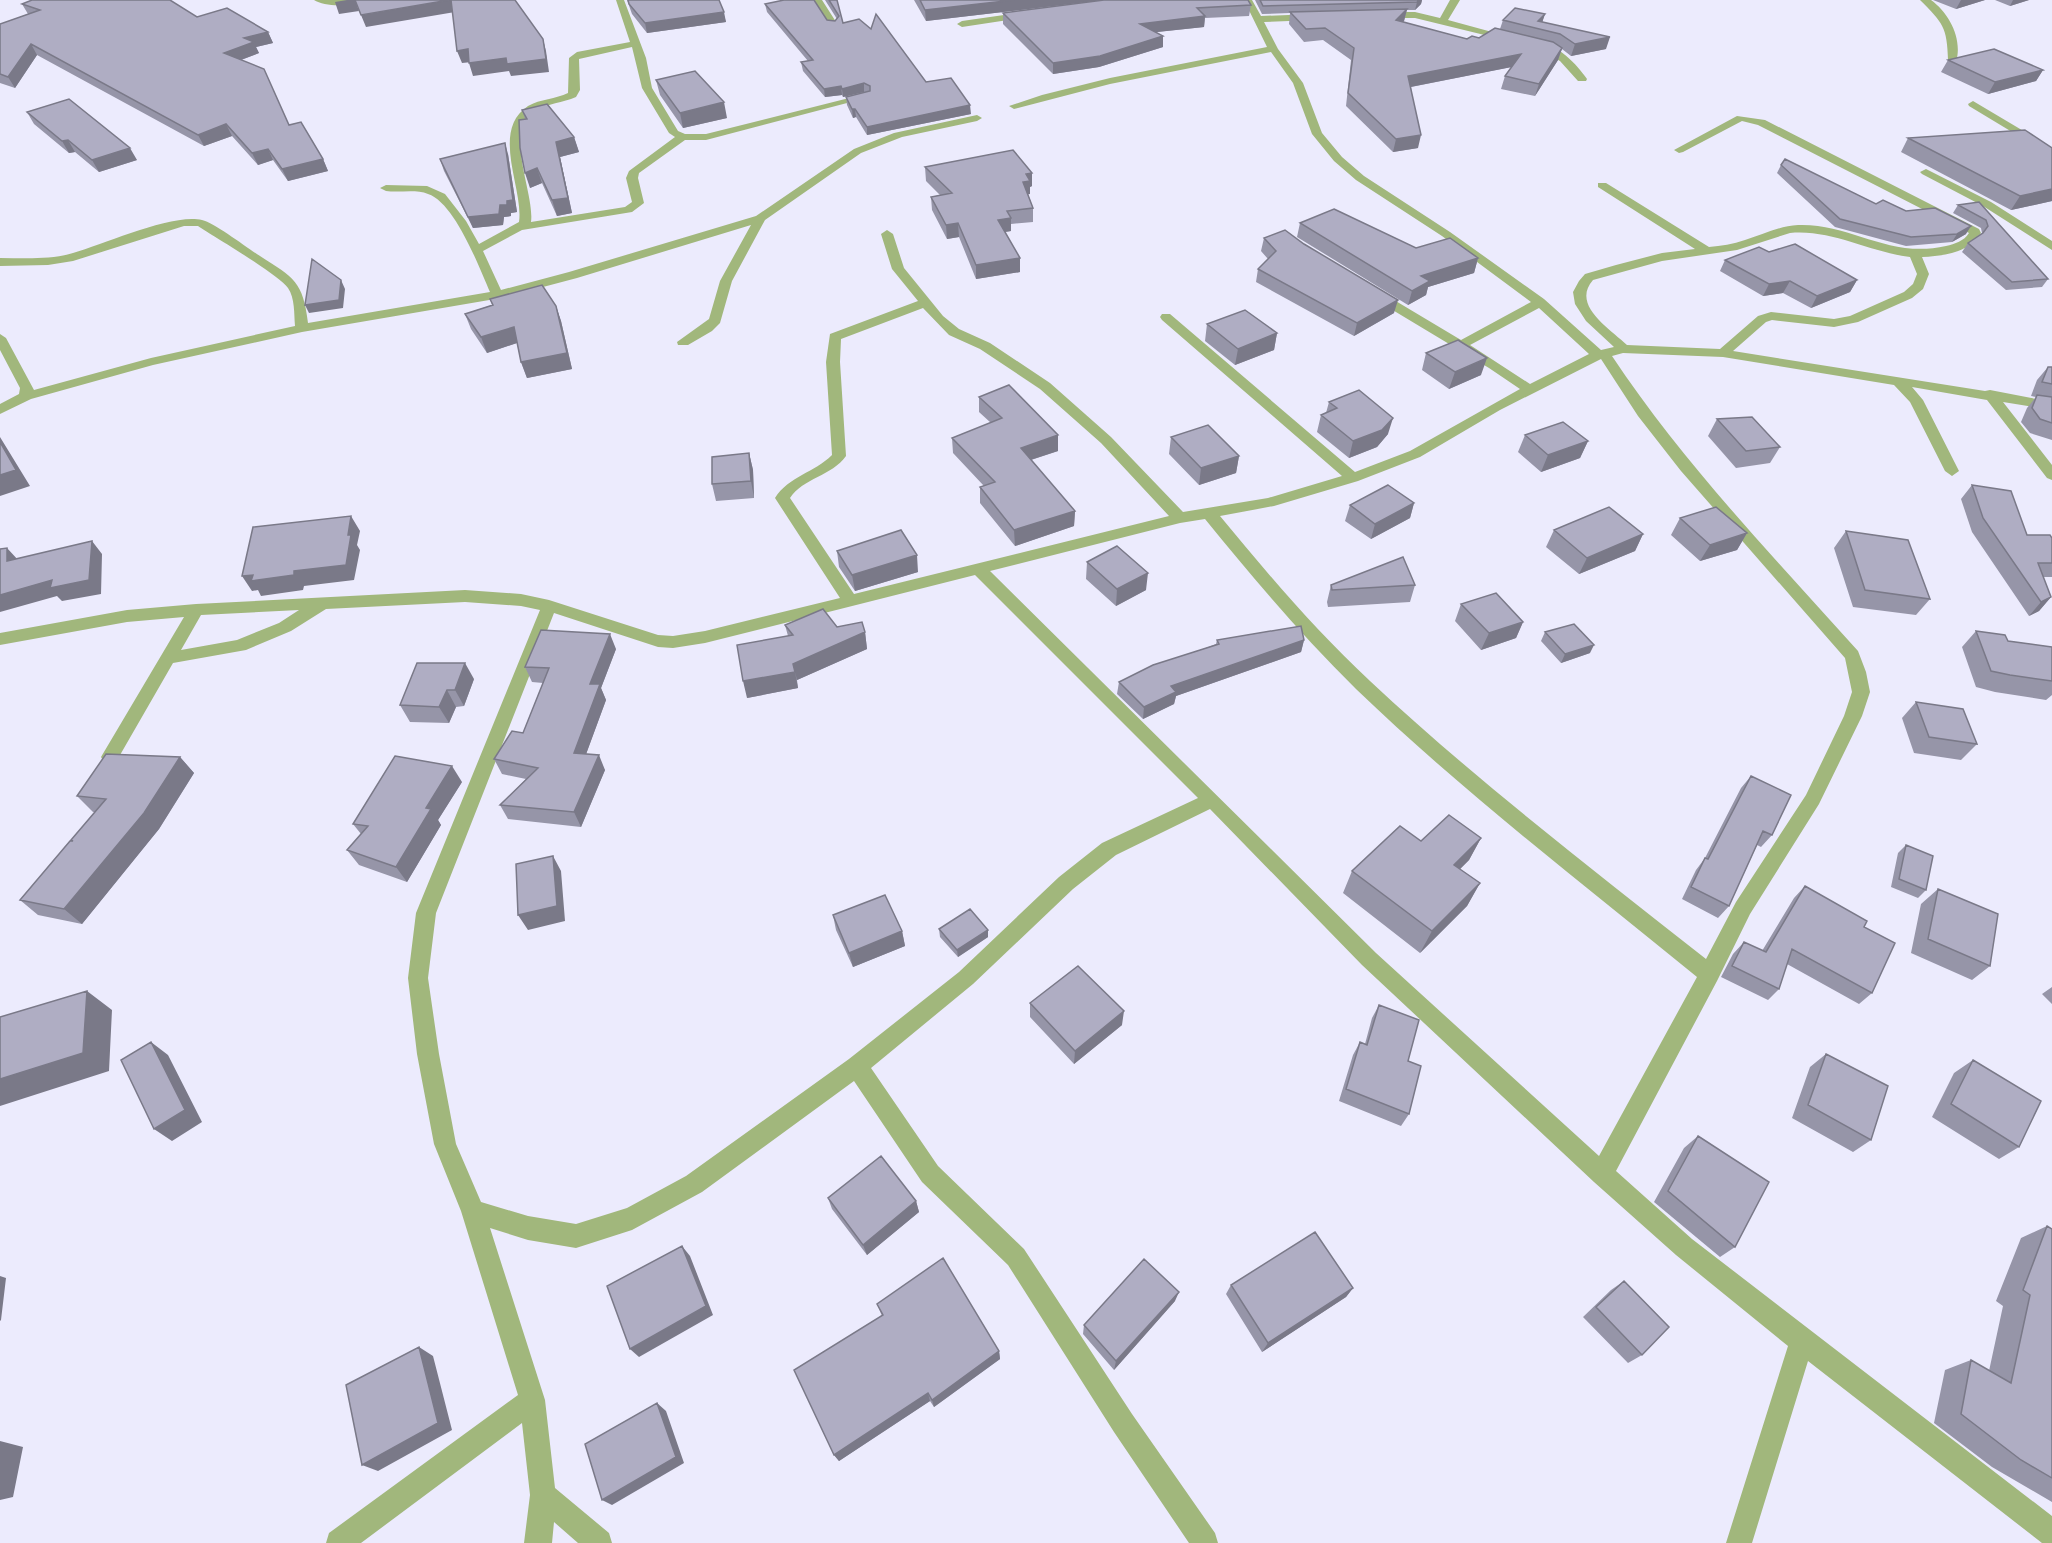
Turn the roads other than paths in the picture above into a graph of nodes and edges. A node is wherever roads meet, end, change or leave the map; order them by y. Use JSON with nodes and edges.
{"nodes":[{"id":1,"x":319,"y":0,"type":"edge"},
{"id":2,"x":358,"y":0,"type":"edge"},
{"id":3,"x":620,"y":0,"type":"edge"},
{"id":4,"x":817,"y":0,"type":"edge"},
{"id":5,"x":1248,"y":0,"type":"edge"},
{"id":6,"x":1455,"y":0,"type":"edge"},
{"id":7,"x":1925,"y":0,"type":"edge"},
{"id":8,"x":1033,"y":14,"type":"edge"},
{"id":9,"x":1375,"y":15,"type":"edge"},
{"id":10,"x":1329,"y":16,"type":"edge"},
{"id":11,"x":1259,"y":19,"type":"junction"},
{"id":12,"x":1443,"y":22,"type":"junction"},
{"id":13,"x":962,"y":24,"type":"dead end"},
{"id":14,"x":833,"y":25,"type":"edge"},
{"id":15,"x":1518,"y":40,"type":"edge"},
{"id":16,"x":1528,"y":43,"type":"edge"},
{"id":17,"x":635,"y":44,"type":"junction"},
{"id":18,"x":1273,"y":49,"type":"junction"},
{"id":19,"x":1953,"y":60,"type":"edge"},
{"id":20,"x":1582,"y":79,"type":"dead end"},
{"id":21,"x":865,"y":97,"type":"edge"},
{"id":22,"x":1973,"y":104,"type":"dead end"},
{"id":23,"x":1014,"y":106,"type":"dead end"},
{"id":24,"x":977,"y":118,"type":"dead end"},
{"id":25,"x":683,"y":137,"type":"junction"},
{"id":26,"x":1679,"y":150,"type":"dead end"},
{"id":27,"x":2052,"y":153,"type":"edge"},
{"id":28,"x":1926,"y":172,"type":"dead end"},
{"id":29,"x":1602,"y":185,"type":"dead end"},
{"id":30,"x":386,"y":188,"type":"dead end"},
{"id":31,"x":760,"y":218,"type":"junction"},
{"id":32,"x":521,"y":227,"type":"junction"},
{"id":33,"x":887,"y":234,"type":"dead end"},
{"id":34,"x":2052,"y":246,"type":"edge"},
{"id":35,"x":477,"y":250,"type":"junction"},
{"id":36,"x":1708,"y":252,"type":"junction"},
{"id":37,"x":1915,"y":255,"type":"junction"},
{"id":38,"x":0,"y":262,"type":"edge"},
{"id":39,"x":1368,"y":290,"type":"edge"},
{"id":40,"x":497,"y":296,"type":"junction"},
{"id":41,"x":1539,"y":302,"type":"junction"},
{"id":42,"x":924,"y":303,"type":"junction"},
{"id":43,"x":1166,"y":316,"type":"dead end"},
{"id":44,"x":302,"y":328,"type":"junction"},
{"id":45,"x":0,"y":338,"type":"edge"},
{"id":46,"x":683,"y":342,"type":"dead end"},
{"id":47,"x":1461,"y":345,"type":"junction"},
{"id":48,"x":1623,"y":349,"type":"junction"},
{"id":49,"x":1723,"y":352,"type":"junction"},
{"id":50,"x":1601,"y":354,"type":"junction"},
{"id":51,"x":1897,"y":380,"type":"junction"},
{"id":52,"x":1529,"y":389,"type":"junction"},
{"id":53,"x":1990,"y":394,"type":"junction"},
{"id":54,"x":26,"y":396,"type":"junction"},
{"id":55,"x":2052,"y":406,"type":"edge"},
{"id":56,"x":0,"y":410,"type":"edge"},
{"id":57,"x":1952,"y":471,"type":"dead end"},
{"id":58,"x":2052,"y":475,"type":"edge"},
{"id":59,"x":1353,"y":478,"type":"junction"},
{"id":60,"x":1209,"y":513,"type":"junction"},
{"id":61,"x":1180,"y":518,"type":"junction"},
{"id":62,"x":978,"y":569,"type":"junction"},
{"id":63,"x":850,"y":601,"type":"junction"},
{"id":64,"x":321,"y":604,"type":"junction"},
{"id":65,"x":549,"y":606,"type":"junction"},
{"id":66,"x":196,"y":610,"type":"junction"},
{"id":67,"x":0,"y":639,"type":"edge"},
{"id":68,"x":168,"y":658,"type":"junction"},
{"id":69,"x":110,"y":757,"type":"edge"},
{"id":70,"x":1212,"y":800,"type":"junction"},
{"id":71,"x":1710,"y":975,"type":"junction"},
{"id":72,"x":857,"y":1066,"type":"junction"},
{"id":73,"x":1602,"y":1174,"type":"junction"},
{"id":74,"x":473,"y":1211,"type":"junction"},
{"id":75,"x":1802,"y":1341,"type":"junction"},
{"id":76,"x":532,"y":1400,"type":"junction"},
{"id":77,"x":543,"y":1495,"type":"junction"},
{"id":78,"x":2052,"y":1533,"type":"edge"},
{"id":79,"x":339,"y":1543,"type":"edge"},
{"id":80,"x":538,"y":1543,"type":"edge"},
{"id":81,"x":599,"y":1543,"type":"edge"},
{"id":82,"x":1205,"y":1543,"type":"edge"},
{"id":83,"x":1739,"y":1543,"type":"edge"}],
"edges":[{"from":1,"to":2,"type":"street"},
{"from":3,"to":17,"type":"street"},
{"from":4,"to":14,"type":"street"},
{"from":5,"to":11,"type":"street"},
{"from":6,"to":12,"type":"street"},
{"from":7,"to":19,"type":"street"},
{"from":8,"to":13,"type":"street"},
{"from":9,"to":12,"type":"street"},
{"from":10,"to":11,"type":"street"},
{"from":11,"to":18,"type":"street"},
{"from":12,"to":15,"type":"street"},
{"from":16,"to":20,"type":"street"},
{"from":17,"to":25,"type":"street"},
{"from":17,"to":32,"type":"street"},
{"from":18,"to":23,"type":"street"},
{"from":18,"to":41,"type":"street"},
{"from":21,"to":25,"type":"street"},
{"from":22,"to":27,"type":"street"},
{"from":24,"to":31,"type":"street"},
{"from":25,"to":32,"type":"street"},
{"from":26,"to":37,"type":"street"},
{"from":28,"to":34,"type":"street"},
{"from":29,"to":36,"type":"street"},
{"from":30,"to":35,"type":"street"},
{"from":31,"to":40,"type":"street"},
{"from":31,"to":46,"type":"street"},
{"from":32,"to":35,"type":"street"},
{"from":33,"to":42,"type":"street"},
{"from":35,"to":40,"type":"street"},
{"from":36,"to":37,"type":"street"},
{"from":36,"to":48,"type":"street"},
{"from":37,"to":49,"type":"street"},
{"from":38,"to":44,"type":"street"},
{"from":39,"to":47,"type":"street"},
{"from":40,"to":44,"type":"street"},
{"from":41,"to":47,"type":"street"},
{"from":41,"to":50,"type":"street"},
{"from":42,"to":61,"type":"street"},
{"from":42,"to":63,"type":"street"},
{"from":43,"to":59,"type":"street"},
{"from":44,"to":54,"type":"street"},
{"from":45,"to":54,"type":"street"},
{"from":47,"to":52,"type":"street"},
{"from":48,"to":49,"type":"street"},
{"from":48,"to":50,"type":"street"},
{"from":49,"to":51,"type":"street"},
{"from":50,"to":52,"type":"street"},
{"from":50,"to":71,"type":"street"},
{"from":51,"to":53,"type":"street"},
{"from":51,"to":57,"type":"street"},
{"from":52,"to":59,"type":"street"},
{"from":53,"to":55,"type":"street"},
{"from":53,"to":58,"type":"street"},
{"from":54,"to":56,"type":"street"},
{"from":59,"to":60,"type":"street"},
{"from":60,"to":61,"type":"street"},
{"from":60,"to":71,"type":"street"},
{"from":61,"to":62,"type":"street"},
{"from":62,"to":63,"type":"street"},
{"from":62,"to":70,"type":"street"},
{"from":63,"to":65,"type":"street"},
{"from":64,"to":65,"type":"street"},
{"from":64,"to":66,"type":"street"},
{"from":64,"to":68,"type":"street"},
{"from":65,"to":74,"type":"street"},
{"from":66,"to":67,"type":"street"},
{"from":66,"to":68,"type":"street"},
{"from":68,"to":69,"type":"street"},
{"from":70,"to":72,"type":"street"},
{"from":70,"to":73,"type":"street"},
{"from":71,"to":73,"type":"street"},
{"from":72,"to":74,"type":"street"},
{"from":72,"to":82,"type":"street"},
{"from":73,"to":75,"type":"street"},
{"from":74,"to":76,"type":"street"},
{"from":75,"to":78,"type":"street"},
{"from":75,"to":83,"type":"street"},
{"from":76,"to":77,"type":"street"},
{"from":76,"to":79,"type":"street"},
{"from":77,"to":80,"type":"street"},
{"from":77,"to":81,"type":"street"}]}
